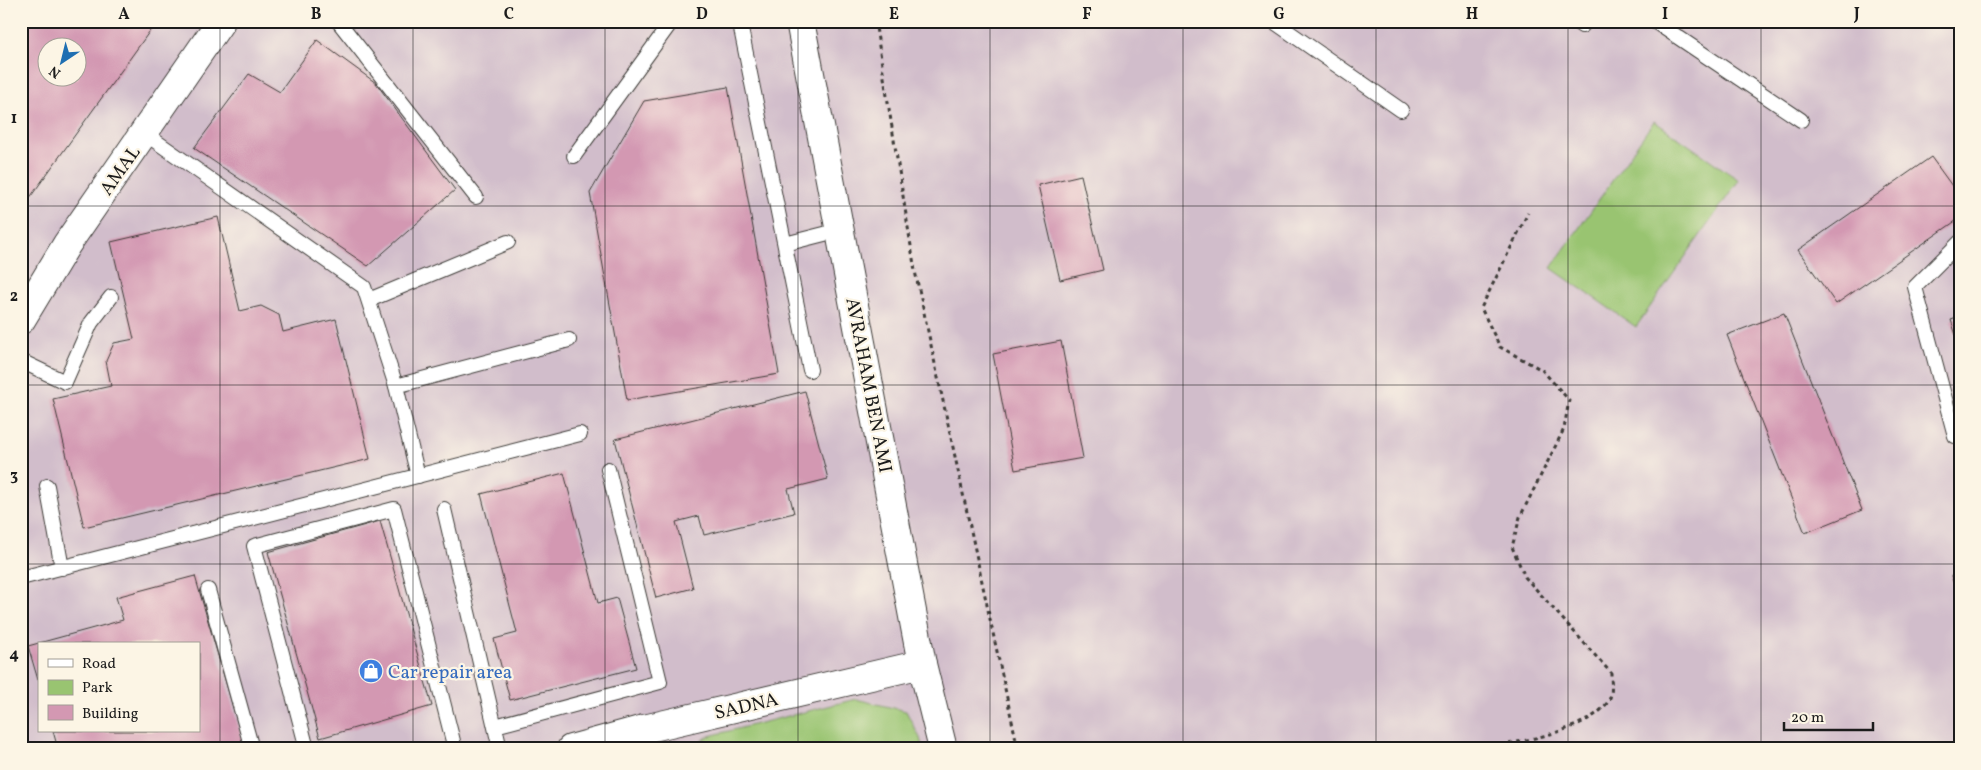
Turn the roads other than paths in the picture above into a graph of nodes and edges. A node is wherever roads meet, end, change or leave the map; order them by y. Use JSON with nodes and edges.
{"nodes":[{"id":1,"x":221,"y":21,"type":"edge"},
{"id":2,"x":338,"y":21,"type":"edge"},
{"id":3,"x":672,"y":21,"type":"edge"},
{"id":4,"x":800,"y":21,"type":"edge"},
{"id":5,"x":1273,"y":21,"type":"edge"},
{"id":6,"x":1576,"y":21,"type":"edge"},
{"id":7,"x":1586,"y":21,"type":"edge"},
{"id":8,"x":1654,"y":21,"type":"edge"},
{"id":9,"x":741,"y":29,"type":"dead end"},
{"id":10,"x":1402,"y":110,"type":"dead end"},
{"id":11,"x":1801,"y":120,"type":"dead end"},
{"id":12,"x":144,"y":133,"type":"junction"},
{"id":13,"x":574,"y":156,"type":"dead end"},
{"id":14,"x":476,"y":197,"type":"dead end"},
{"id":15,"x":840,"y":230,"type":"junction"},
{"id":16,"x":508,"y":242,"type":"dead end"},
{"id":17,"x":1960,"y":242,"type":"edge"},
{"id":18,"x":785,"y":244,"type":"junction"},
{"id":19,"x":111,"y":297,"type":"dead end"},
{"id":20,"x":369,"y":300,"type":"junction"},
{"id":21,"x":21,"y":320,"type":"edge"},
{"id":22,"x":569,"y":340,"type":"dead end"},
{"id":23,"x":21,"y":360,"type":"edge"},
{"id":24,"x":810,"y":370,"type":"dead end"},
{"id":25,"x":396,"y":386,"type":"junction"},
{"id":26,"x":580,"y":434,"type":"dead end"},
{"id":27,"x":1955,"y":436,"type":"dead end"},
{"id":28,"x":608,"y":470,"type":"dead end"},
{"id":29,"x":418,"y":476,"type":"junction"},
{"id":30,"x":47,"y":486,"type":"dead end"},
{"id":31,"x":444,"y":509,"type":"dead end"},
{"id":32,"x":62,"y":568,"type":"junction"},
{"id":33,"x":21,"y":578,"type":"edge"},
{"id":34,"x":208,"y":590,"type":"dead end"},
{"id":35,"x":922,"y":664,"type":"junction"},
{"id":36,"x":495,"y":726,"type":"junction"},
{"id":37,"x":252,"y":749,"type":"edge"},
{"id":38,"x":307,"y":749,"type":"edge"},
{"id":39,"x":455,"y":749,"type":"edge"},
{"id":40,"x":500,"y":749,"type":"edge"},
{"id":41,"x":571,"y":749,"type":"edge"},
{"id":42,"x":943,"y":749,"type":"edge"}],
"edges":[{"from":1,"to":12,"type":"street","name":"AMAL"},
{"from":2,"to":14,"type":"lane"},
{"from":3,"to":13,"type":"lane"},
{"from":4,"to":15,"type":"street","name":"AVRAHAM BEN AMI"},
{"from":5,"to":10,"type":"lane"},
{"from":6,"to":7,"type":"lane"},
{"from":8,"to":11,"type":"lane"},
{"from":9,"to":18,"type":"lane"},
{"from":12,"to":20,"type":"lane"},
{"from":12,"to":21,"type":"street","name":"AMAL"},
{"from":15,"to":18,"type":"lane"},
{"from":15,"to":35,"type":"street","name":"AVRAHAM BEN AMI"},
{"from":16,"to":20,"type":"lane"},
{"from":17,"to":27,"type":"lane"},
{"from":18,"to":24,"type":"lane"},
{"from":19,"to":23,"type":"lane"},
{"from":20,"to":25,"type":"lane"},
{"from":22,"to":25,"type":"lane"},
{"from":25,"to":29,"type":"lane"},
{"from":26,"to":29,"type":"lane"},
{"from":28,"to":36,"type":"lane"},
{"from":29,"to":32,"type":"lane"},
{"from":30,"to":32,"type":"lane"},
{"from":31,"to":36,"type":"lane"},
{"from":32,"to":33,"type":"lane"},
{"from":34,"to":37,"type":"lane"},
{"from":35,"to":41,"type":"street","name":"SADNA"},
{"from":35,"to":42,"type":"street","name":"AVRAHAM BEN AMI"},
{"from":36,"to":40,"type":"lane"},
{"from":38,"to":39,"type":"lane"}]}
